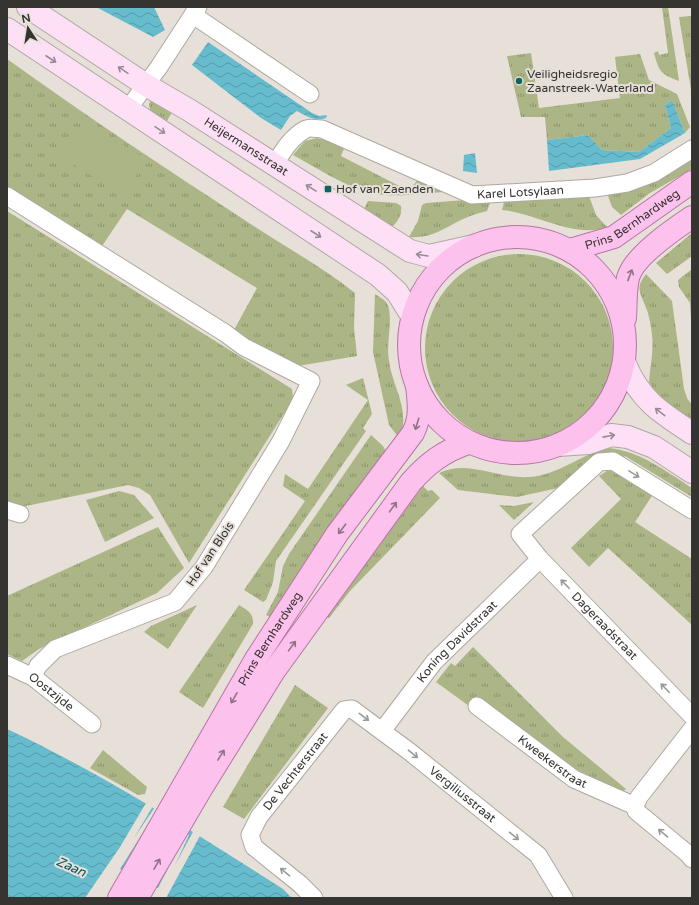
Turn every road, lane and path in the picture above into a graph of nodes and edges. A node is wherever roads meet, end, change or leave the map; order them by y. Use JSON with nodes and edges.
{"nodes":[{"id":1,"x":28,"y":7,"type":"edge"},
{"id":2,"x":196,"y":11,"type":"edge"},
{"id":3,"x":7,"y":29,"type":"edge"},
{"id":4,"x":146,"y":85,"type":"junction"},
{"id":5,"x":310,"y":94,"type":"dead end"},
{"id":6,"x":128,"y":109,"type":"junction"},
{"id":7,"x":692,"y":149,"type":"edge"},
{"id":8,"x":274,"y":166,"type":"junction"},
{"id":9,"x":692,"y":182,"type":"edge"},
{"id":10,"x":7,"y":196,"type":"edge"},
{"id":11,"x":692,"y":217,"type":"edge"},
{"id":12,"x":474,"y":246,"type":"junction"},
{"id":13,"x":570,"y":250,"type":"junction"},
{"id":14,"x":412,"y":316,"type":"junction"},
{"id":15,"x":624,"y":327,"type":"junction"},
{"id":16,"x":625,"y":364,"type":"junction"},
{"id":17,"x":417,"y":385,"type":"junction"},
{"id":18,"x":692,"y":433,"type":"edge"},
{"id":19,"x":468,"y":443,"type":"junction"},
{"id":20,"x":558,"y":445,"type":"junction"},
{"id":21,"x":692,"y":472,"type":"edge"},
{"id":22,"x":692,"y":510,"type":"edge"},
{"id":23,"x":540,"y":559,"type":"junction"},
{"id":24,"x":7,"y":665,"type":"edge"},
{"id":25,"x":33,"y":677,"type":"junction"},
{"id":26,"x":477,"y":706,"type":"dead end"},
{"id":27,"x":344,"y":710,"type":"joint"},
{"id":28,"x":692,"y":716,"type":"edge"},
{"id":29,"x":92,"y":724,"type":"dead end"},
{"id":30,"x":692,"y":729,"type":"edge"},
{"id":31,"x":382,"y":731,"type":"junction"},
{"id":32,"x":194,"y":785,"type":"junction"},
{"id":33,"x":635,"y":806,"type":"junction"},
{"id":34,"x":692,"y":860,"type":"edge"},
{"id":35,"x":119,"y":898,"type":"edge"},
{"id":36,"x":137,"y":898,"type":"edge"},
{"id":37,"x":314,"y":898,"type":"edge"},
{"id":38,"x":564,"y":898,"type":"edge"}],
"edges":[{"from":4,"to":1,"type":"main road","name":"Heijermansstraat","one_way":true},
{"from":2,"to":4,"type":"street"},
{"from":2,"to":5,"type":"street"},
{"from":3,"to":6,"type":"main road","one_way":true},
{"from":4,"to":6,"type":"street"},
{"from":4,"to":8,"type":"main road","name":"Heijermansstraat"},
{"from":6,"to":14,"type":"main road","one_way":true},
{"from":7,"to":8,"type":"street","name":"Karel Lotsylaan"},
{"from":12,"to":8,"type":"main road","name":"Heijermansstraat","one_way":true},
{"from":9,"to":13,"type":"main road","name":"Prins Bernhardweg"},
{"from":10,"to":25,"type":"street","name":"Hof van Blois"},
{"from":15,"to":11,"type":"main road","one_way":true},
{"from":12,"to":13,"type":"main road"},
{"from":12,"to":14,"type":"main road"},
{"from":13,"to":15,"type":"main road"},
{"from":14,"to":17,"type":"main road"},
{"from":15,"to":16,"type":"main road"},
{"from":18,"to":16,"type":"main road","one_way":true},
{"from":16,"to":20,"type":"main road"},
{"from":17,"to":19,"type":"main road"},
{"from":17,"to":32,"type":"main road","name":"Prins Bernhardweg","one_way":true},
{"from":19,"to":20,"type":"main road"},
{"from":32,"to":19,"type":"main road","name":"Prins Bernhardweg","one_way":true},
{"from":20,"to":21,"type":"main road","one_way":true},
{"from":23,"to":22,"type":"street","name":"Dageraadstraat","one_way":true},
{"from":28,"to":23,"type":"street","name":"Dageraadstraat","one_way":true},
{"from":23,"to":31,"type":"street","name":"Koning Davidstraat"},
{"from":24,"to":25,"type":"street","name":"Oostzijde"},
{"from":25,"to":29,"type":"street","name":"Oostzijde"},
{"from":26,"to":33,"type":"street","name":"Kweekerstraat"},
{"from":27,"to":31,"type":"street","name":"Vergiliusstraat","one_way":true},
{"from":37,"to":27,"type":"street","name":"De Vechterstraat","one_way":true},
{"from":30,"to":33,"type":"street"},
{"from":31,"to":38,"type":"street","name":"Vergiliusstraat","one_way":true},
{"from":32,"to":35,"type":"main road","name":"Prins Bernhardweg"},
{"from":36,"to":32,"type":"main road","name":"Prins Bernhardweg","one_way":true},
{"from":34,"to":33,"type":"street","name":"Kweekerstraat","one_way":true}]}
